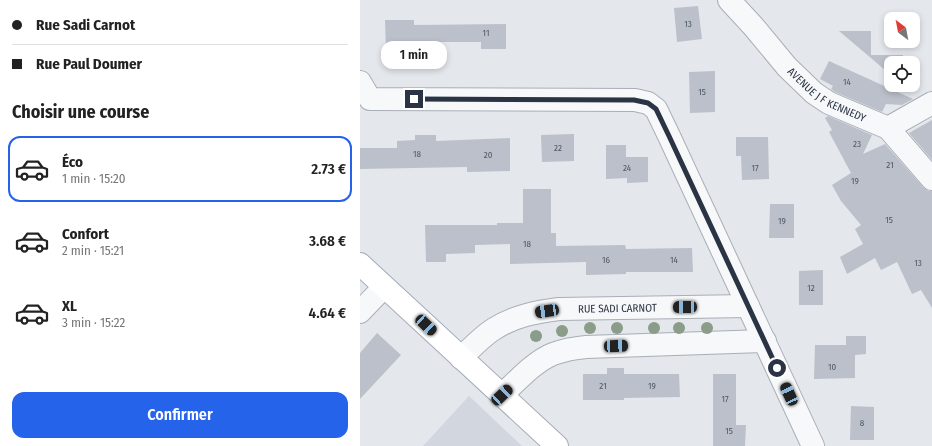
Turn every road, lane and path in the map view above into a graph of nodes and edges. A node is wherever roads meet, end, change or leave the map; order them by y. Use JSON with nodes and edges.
{"nodes":[{"id":1,"x":729,"y":0,"type":"edge"},
{"id":2,"x":363,"y":93,"type":"edge"},
{"id":3,"x":932,"y":104,"type":"edge"},
{"id":4,"x":888,"y":128,"type":"junction"},
{"id":5,"x":932,"y":179,"type":"edge"},
{"id":6,"x":360,"y":264,"type":"edge"},
{"id":7,"x":384,"y":287,"type":"junction"},
{"id":8,"x":748,"y":306,"type":"junction"},
{"id":9,"x":362,"y":308,"type":"edge"},
{"id":10,"x":765,"y":341,"type":"junction"},
{"id":11,"x":461,"y":358,"type":"junction"},
{"id":12,"x":502,"y":395,"type":"junction"},
{"id":13,"x":557,"y":446,"type":"edge"},
{"id":14,"x":813,"y":446,"type":"edge"}],
"edges":[{"from":1,"to":4,"type":"street","name":"AVENUE J F KENNEDY"},
{"from":2,"to":8,"type":"street"},
{"from":3,"to":4,"type":"street"},
{"from":4,"to":5,"type":"street","name":"AVENUE J F KENNEDY"},
{"from":6,"to":7,"type":"main road"},
{"from":7,"to":9,"type":"street"},
{"from":7,"to":11,"type":"main road"},
{"from":8,"to":10,"type":"street"},
{"from":8,"to":11,"type":"street","name":"RUE SADI CARNOT"},
{"from":10,"to":12,"type":"street"},
{"from":10,"to":14,"type":"street"},
{"from":11,"to":12,"type":"main road"},
{"from":12,"to":13,"type":"main road"}]}
